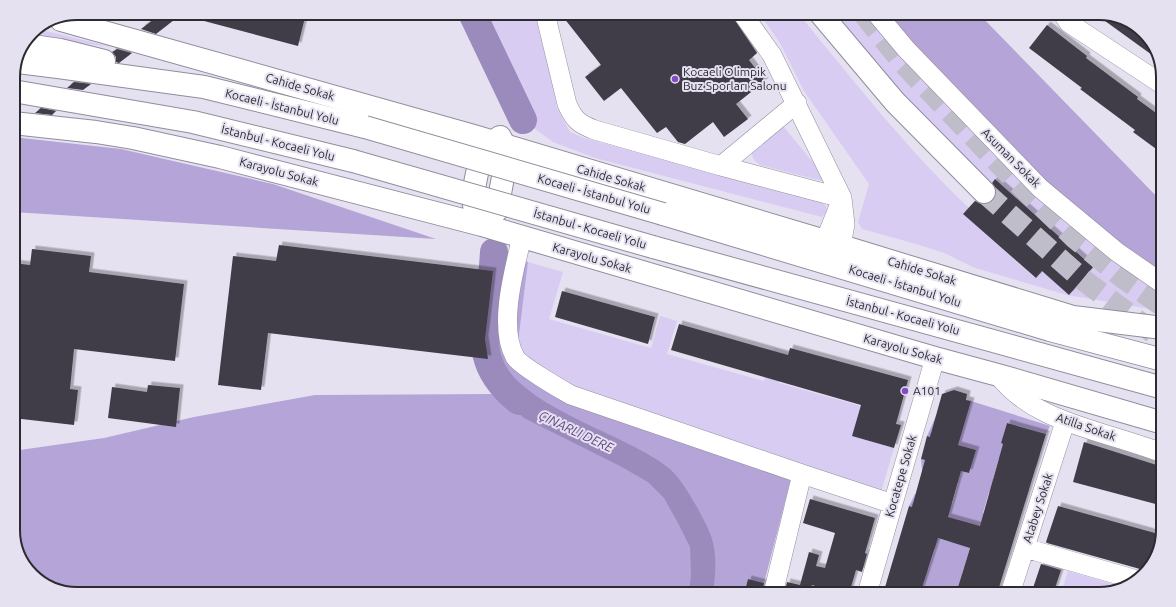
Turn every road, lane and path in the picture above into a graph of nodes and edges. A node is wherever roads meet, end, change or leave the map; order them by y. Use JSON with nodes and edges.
{"nodes":[{"id":1,"x":93,"y":20,"type":"edge"},
{"id":2,"x":547,"y":20,"type":"edge"},
{"id":3,"x":747,"y":20,"type":"edge"},
{"id":4,"x":826,"y":20,"type":"edge"},
{"id":5,"x":882,"y":20,"type":"edge"},
{"id":6,"x":1067,"y":20,"type":"edge"},
{"id":7,"x":65,"y":21,"type":"edge"},
{"id":8,"x":30,"y":46,"type":"edge"},
{"id":9,"x":22,"y":62,"type":"edge"},
{"id":10,"x":1156,"y":80,"type":"edge"},
{"id":11,"x":204,"y":88,"type":"junction"},
{"id":12,"x":20,"y":92,"type":"edge"},
{"id":13,"x":797,"y":103,"type":"junction"},
{"id":14,"x":20,"y":124,"type":"edge"},
{"id":15,"x":498,"y":145,"type":"junction"},
{"id":16,"x":721,"y":166,"type":"junction"},
{"id":17,"x":984,"y":192,"type":"tunnel mouth"},
{"id":18,"x":842,"y":198,"type":"junction"},
{"id":19,"x":473,"y":203,"type":"junction"},
{"id":20,"x":459,"y":219,"type":"junction"},
{"id":21,"x":491,"y":228,"type":"junction"},
{"id":22,"x":522,"y":237,"type":"junction"},
{"id":23,"x":834,"y":239,"type":"junction"},
{"id":24,"x":1156,"y":279,"type":"edge"},
{"id":25,"x":1156,"y":317,"type":"edge"},
{"id":26,"x":1156,"y":327,"type":"edge"},
{"id":27,"x":1050,"y":330,"type":"junction"},
{"id":28,"x":1156,"y":343,"type":"edge"},
{"id":29,"x":935,"y":358,"type":"junction"},
{"id":30,"x":1156,"y":358,"type":"edge"},
{"id":31,"x":998,"y":375,"type":"junction"},
{"id":32,"x":1156,"y":386,"type":"edge"},
{"id":33,"x":1065,"y":422,"type":"junction"},
{"id":34,"x":1156,"y":422,"type":"edge"},
{"id":35,"x":1156,"y":450,"type":"edge"},
{"id":36,"x":802,"y":474,"type":"junction"},
{"id":37,"x":893,"y":504,"type":"junction"},
{"id":38,"x":1025,"y":548,"type":"junction"},
{"id":39,"x":1130,"y":578,"type":"edge"},
{"id":40,"x":775,"y":587,"type":"edge"},
{"id":41,"x":869,"y":587,"type":"edge"},
{"id":42,"x":1012,"y":587,"type":"edge"}],
"edges":[{"from":1,"to":15,"type":"main road","name":"Cahide Sokak"},
{"from":2,"to":16,"type":"street"},
{"from":3,"to":13,"type":"street"},
{"from":4,"to":17,"type":"main road"},
{"from":5,"to":24,"type":"street","name":"Asuman Sokak"},
{"from":6,"to":10,"type":"street"},
{"from":7,"to":15,"type":"main road","name":"Cahide Sokak"},
{"from":8,"to":11,"type":"main road"},
{"from":9,"to":11,"type":"main road","name":"Kocaeli - İstanbul Yolu"},
{"from":11,"to":27,"type":"main road","name":"Kocaeli - İstanbul Yolu","bridge":true},
{"from":12,"to":32,"type":"main road","name":"İstanbul - Kocaeli Yolu","bridge":true},
{"from":13,"to":16,"type":"street"},
{"from":13,"to":18,"type":"street"},
{"from":14,"to":20,"type":"main road","name":"Karayolu Sokak"},
{"from":15,"to":19,"type":"main road"},
{"from":15,"to":21,"type":"main road"},
{"from":15,"to":23,"type":"main road","name":"Cahide Sokak"},
{"from":16,"to":18,"type":"street"},
{"from":18,"to":23,"type":"street"},
{"from":19,"to":20,"type":"main road"},
{"from":19,"to":21,"type":"main road"},
{"from":20,"to":21,"type":"main road","name":"Karayolu Sokak"},
{"from":21,"to":22,"type":"main road","name":"Karayolu Sokak"},
{"from":22,"to":29,"type":"main road","name":"Karayolu Sokak"},
{"from":22,"to":36,"type":"street"},
{"from":23,"to":25,"type":"main road","name":"Cahide Sokak"},
{"from":23,"to":26,"type":"main road","name":"Cahide Sokak"},
{"from":27,"to":28,"type":"main road"},
{"from":27,"to":30,"type":"main road","name":"Kocaeli - İstanbul Yolu"},
{"from":29,"to":31,"type":"main road","name":"Karayolu Sokak"},
{"from":29,"to":37,"type":"street","name":"Kocatepe Sokak"},
{"from":31,"to":33,"type":"street","name":"Atilla Sokak"},
{"from":31,"to":34,"type":"main road","name":"Karayolu Sokak"},
{"from":33,"to":35,"type":"street","name":"Atilla Sokak"},
{"from":33,"to":38,"type":"street","name":"Atabey Sokak"},
{"from":36,"to":37,"type":"street"},
{"from":36,"to":40,"type":"street"},
{"from":37,"to":41,"type":"street","name":"Kocatepe Sokak"},
{"from":38,"to":39,"type":"street"},
{"from":38,"to":42,"type":"street","name":"Atabey Sokak"}]}
